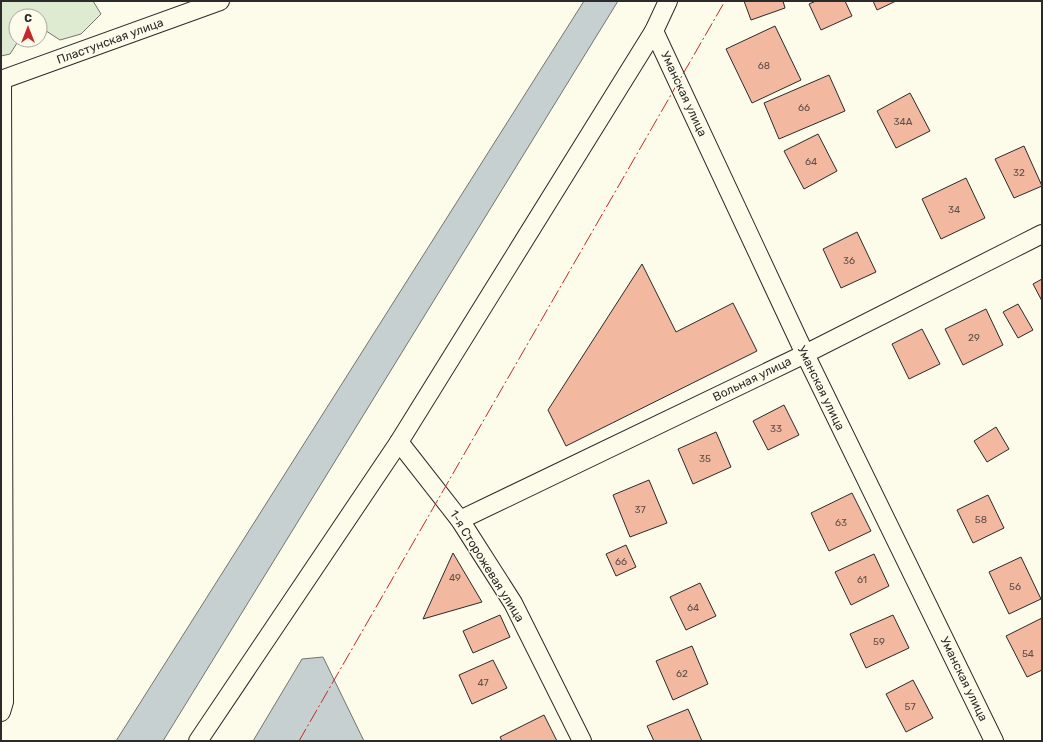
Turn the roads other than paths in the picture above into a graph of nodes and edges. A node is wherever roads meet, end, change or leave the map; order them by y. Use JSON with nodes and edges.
{"nodes":[{"id":1,"x":220,"y":1,"type":"edge"},
{"id":2,"x":668,"y":1,"type":"edge"},
{"id":3,"x":654,"y":31,"type":"junction"},
{"id":4,"x":1,"y":80,"type":"edge"},
{"id":5,"x":1042,"y":234,"type":"edge"},
{"id":6,"x":805,"y":354,"type":"junction"},
{"id":7,"x":399,"y":442,"type":"junction"},
{"id":8,"x":460,"y":520,"type":"junction"},
{"id":9,"x":1,"y":712,"type":"edge"},
{"id":10,"x":198,"y":741,"type":"edge"},
{"id":11,"x":582,"y":741,"type":"edge"},
{"id":12,"x":994,"y":741,"type":"edge"}],
"edges":[{"from":1,"to":4,"type":"street","name":"Пластунская улица"},
{"from":2,"to":3,"type":"street"},
{"from":3,"to":6,"type":"street","name":"Уманская улица"},
{"from":3,"to":7,"type":"street"},
{"from":4,"to":9,"type":"street"},
{"from":5,"to":6,"type":"street","name":"Вольная улица"},
{"from":6,"to":8,"type":"street","name":"Вольная улица"},
{"from":6,"to":12,"type":"street","name":"Уманская улица"},
{"from":7,"to":8,"type":"street","name":"1-я Сторожевая улица"},
{"from":7,"to":10,"type":"street"},
{"from":8,"to":11,"type":"street","name":"1-я Сторожевая улица"}]}
